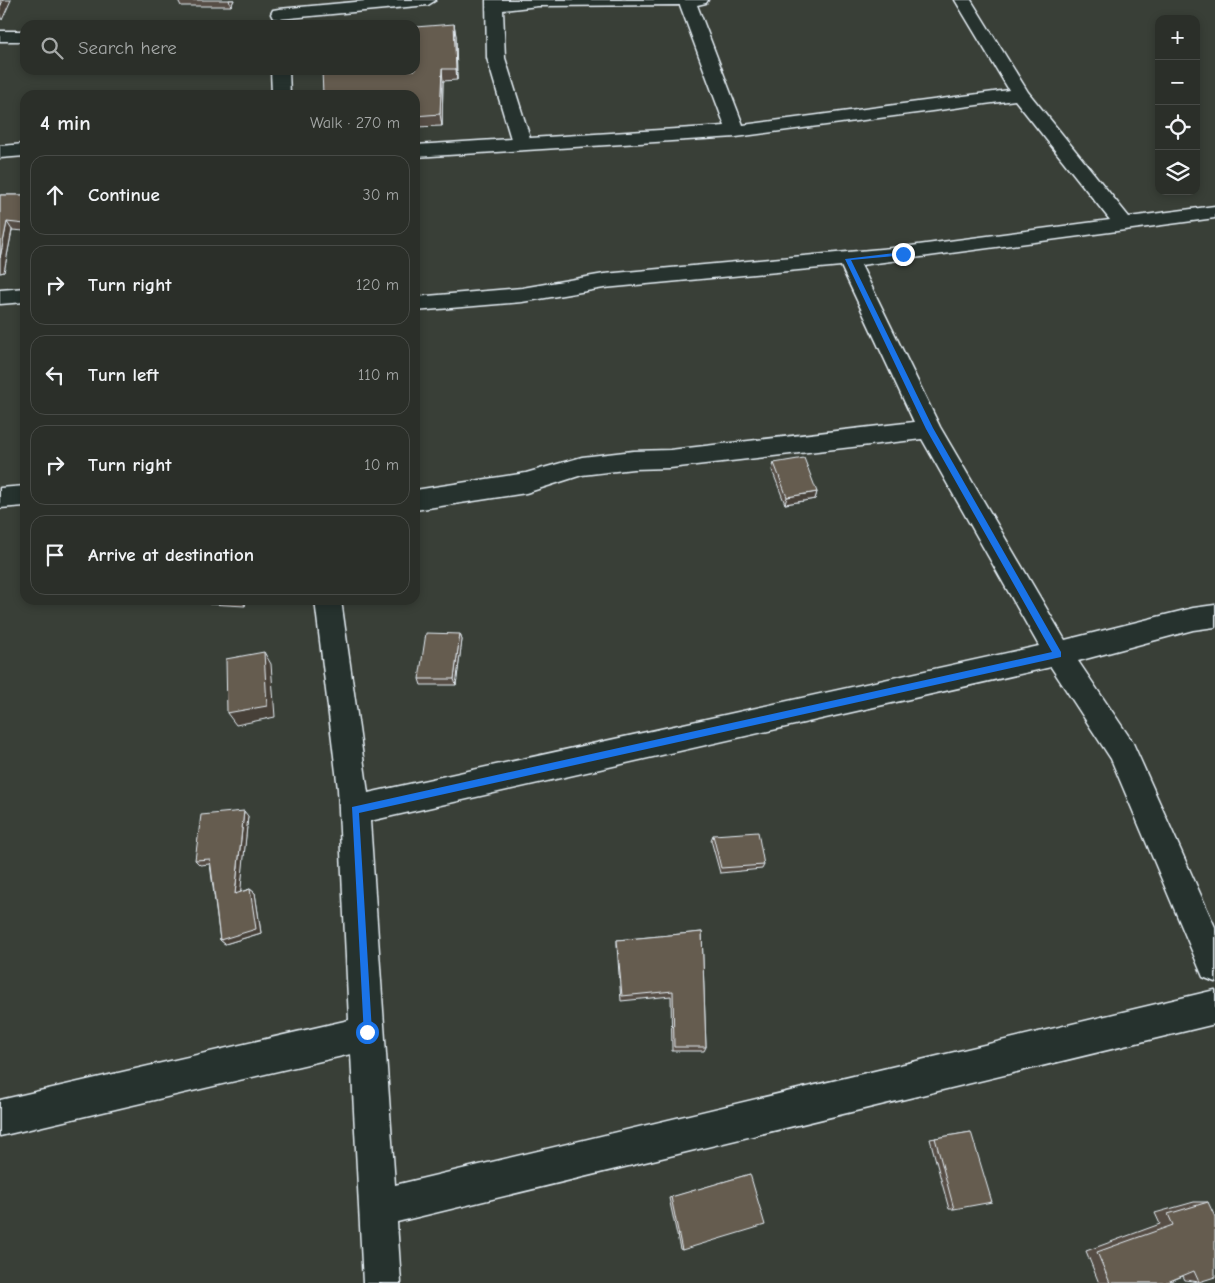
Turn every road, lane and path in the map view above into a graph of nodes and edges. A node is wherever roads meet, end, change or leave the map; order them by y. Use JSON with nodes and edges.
{"nodes":[{"id":1,"x":428,"y":0,"type":"edge"},
{"id":2,"x":700,"y":0,"type":"edge"},
{"id":3,"x":964,"y":0,"type":"edge"},
{"id":4,"x":687,"y":1,"type":"edge"},
{"id":5,"x":494,"y":3,"type":"edge"},
{"id":6,"x":277,"y":18,"type":"edge"},
{"id":7,"x":0,"y":36,"type":"edge"},
{"id":8,"x":20,"y":36,"type":"edge"},
{"id":9,"x":280,"y":75,"type":"edge"},
{"id":10,"x":281,"y":90,"type":"edge"},
{"id":11,"x":1020,"y":94,"type":"junction"},
{"id":12,"x":736,"y":131,"type":"junction"},
{"id":13,"x":522,"y":144,"type":"junction"},
{"id":14,"x":20,"y":150,"type":"edge"},
{"id":15,"x":420,"y":151,"type":"edge"},
{"id":16,"x":0,"y":152,"type":"edge"},
{"id":17,"x":1215,"y":212,"type":"edge"},
{"id":18,"x":1123,"y":223,"type":"junction"},
{"id":19,"x":848,"y":259,"type":"junction"},
{"id":20,"x":20,"y":295,"type":"edge"},
{"id":21,"x":0,"y":297,"type":"edge"},
{"id":22,"x":420,"y":304,"type":"edge"},
{"id":23,"x":929,"y":429,"type":"junction"},
{"id":24,"x":20,"y":496,"type":"edge"},
{"id":25,"x":0,"y":498,"type":"edge"},
{"id":26,"x":420,"y":499,"type":"edge"},
{"id":27,"x":329,"y":605,"type":"edge"},
{"id":28,"x":1215,"y":616,"type":"edge"},
{"id":29,"x":1058,"y":654,"type":"junction"},
{"id":30,"x":355,"y":810,"type":"junction"},
{"id":31,"x":1215,"y":965,"type":"edge"},
{"id":32,"x":1215,"y":1007,"type":"edge"},
{"id":33,"x":367,"y":1032,"type":"junction"},
{"id":34,"x":0,"y":1118,"type":"edge"},
{"id":35,"x":377,"y":1208,"type":"junction"},
{"id":36,"x":382,"y":1283,"type":"edge"}],
"edges":[{"from":1,"to":6,"type":"street"},
{"from":2,"to":4,"type":"street"},
{"from":3,"to":11,"type":"street"},
{"from":4,"to":5,"type":"street"},
{"from":4,"to":12,"type":"street"},
{"from":5,"to":13,"type":"street"},
{"from":7,"to":8,"type":"street"},
{"from":9,"to":10,"type":"street"},
{"from":11,"to":12,"type":"street"},
{"from":11,"to":18,"type":"street"},
{"from":12,"to":13,"type":"street"},
{"from":13,"to":15,"type":"street"},
{"from":14,"to":16,"type":"street"},
{"from":17,"to":18,"type":"street"},
{"from":18,"to":19,"type":"street"},
{"from":19,"to":22,"type":"street"},
{"from":19,"to":23,"type":"street"},
{"from":20,"to":21,"type":"street"},
{"from":23,"to":26,"type":"street"},
{"from":23,"to":29,"type":"street"},
{"from":24,"to":25,"type":"street"},
{"from":27,"to":30,"type":"street"},
{"from":28,"to":29,"type":"street"},
{"from":29,"to":30,"type":"street"},
{"from":29,"to":31,"type":"street"},
{"from":30,"to":33,"type":"street"},
{"from":32,"to":35,"type":"street"},
{"from":33,"to":34,"type":"street"},
{"from":33,"to":35,"type":"street"},
{"from":35,"to":36,"type":"street"}]}
